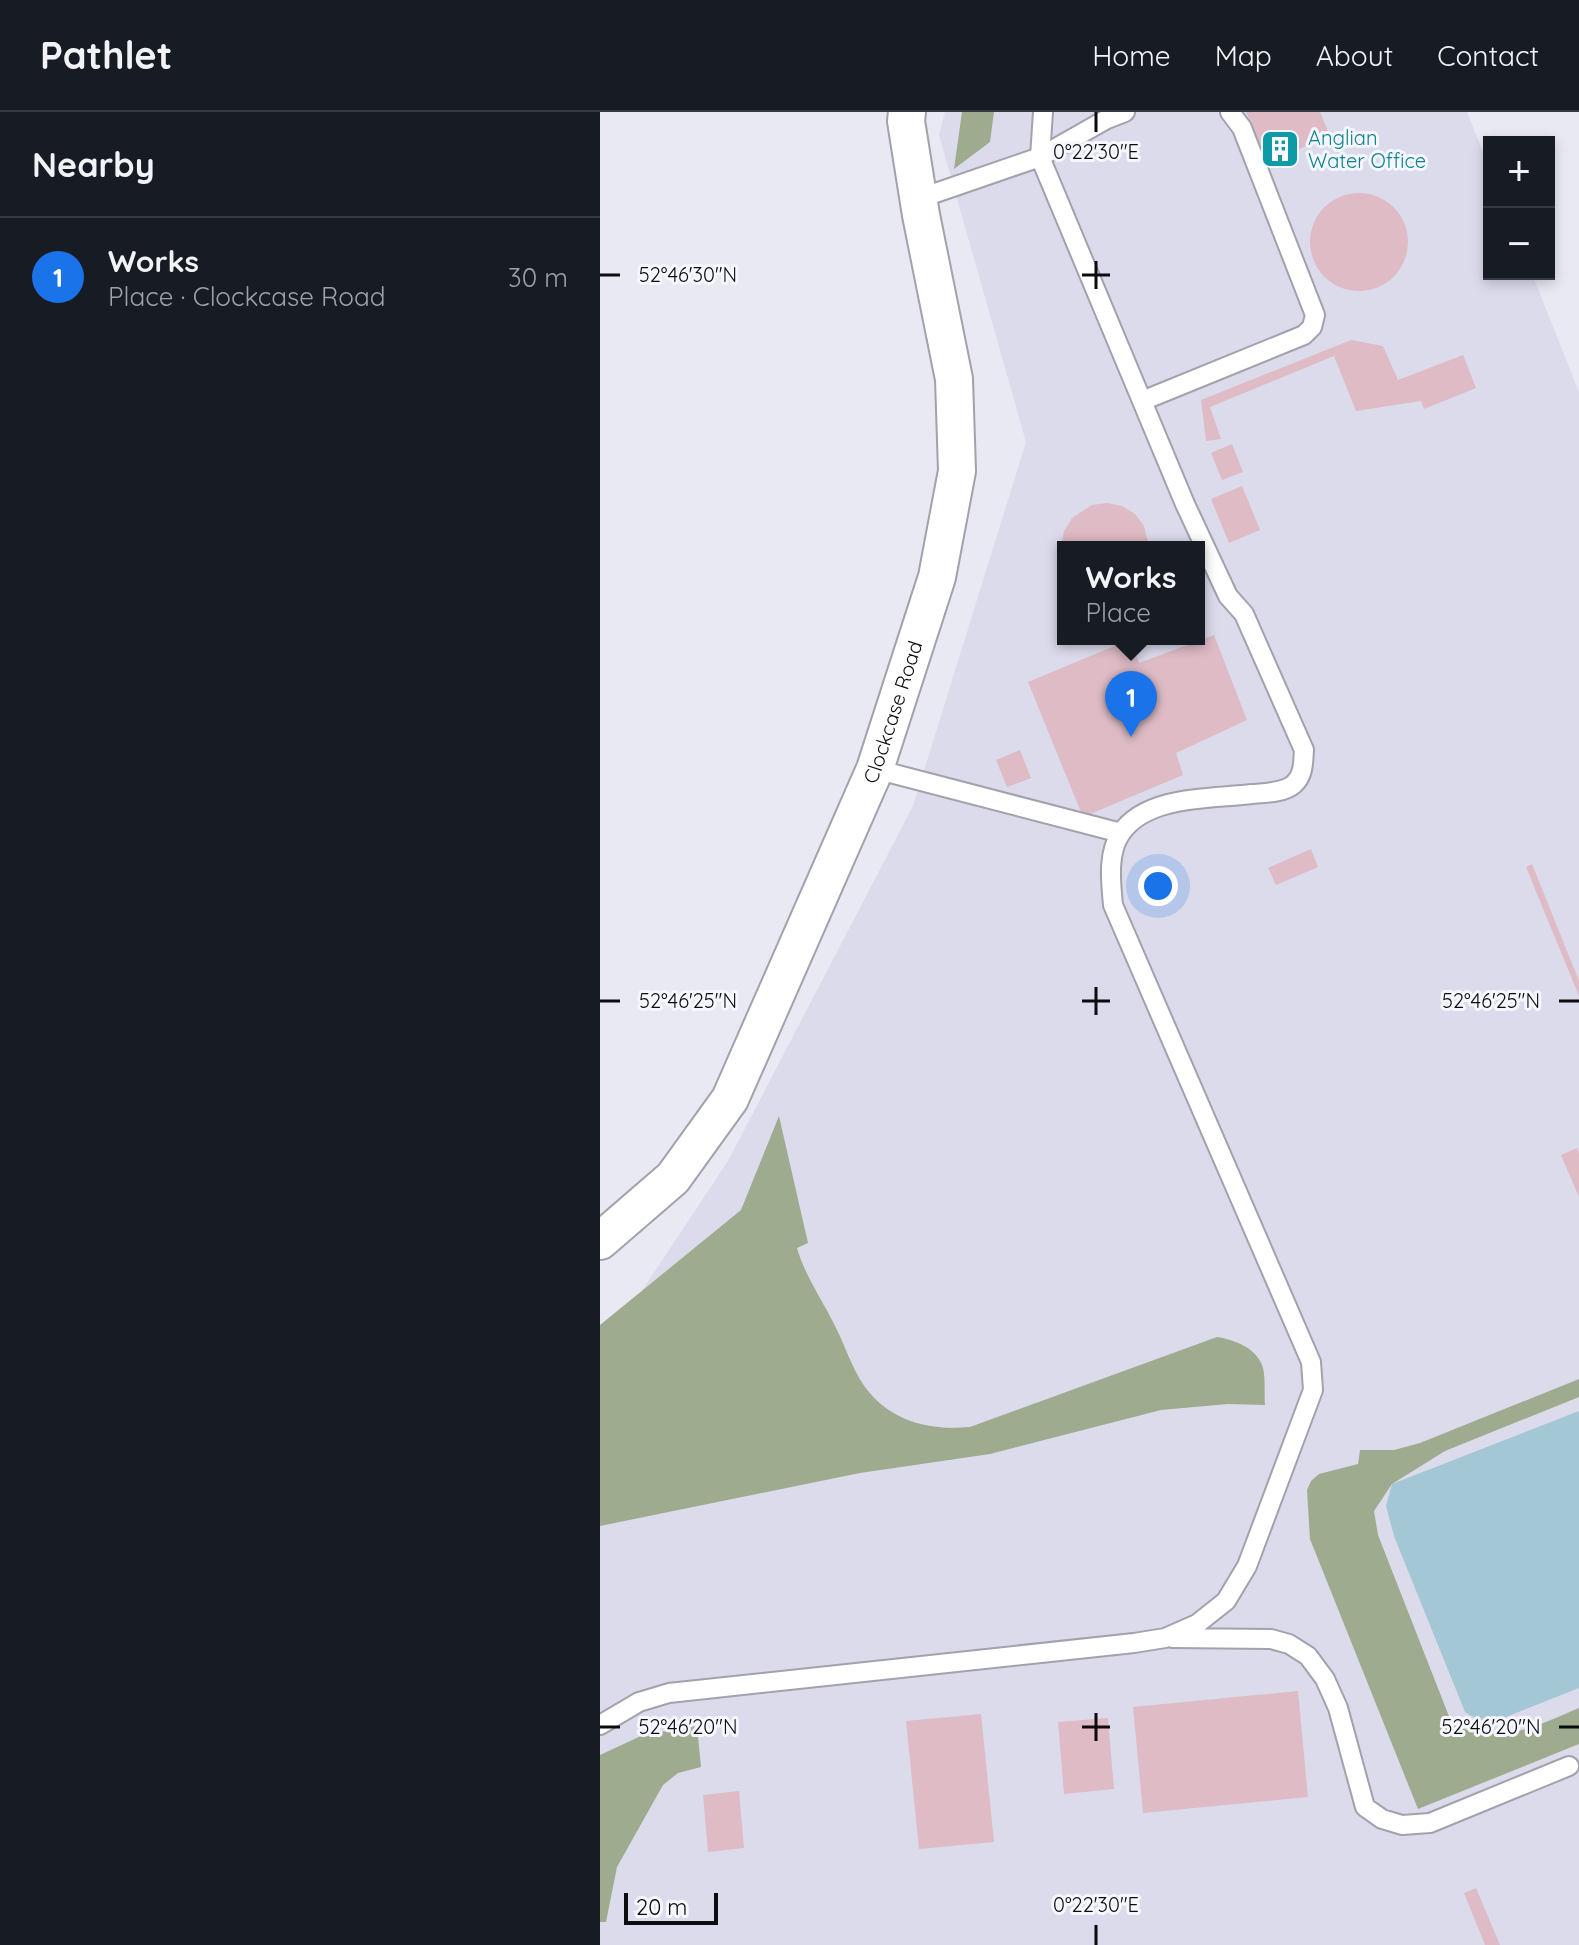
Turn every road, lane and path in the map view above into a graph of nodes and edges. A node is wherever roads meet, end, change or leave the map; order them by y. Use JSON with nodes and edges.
{"nodes":[{"id":1,"x":907,"y":112,"type":"edge"},
{"id":2,"x":1043,"y":112,"type":"edge"},
{"id":3,"x":1125,"y":112,"type":"edge"},
{"id":4,"x":1230,"y":112,"type":"edge"},
{"id":5,"x":1040,"y":157,"type":"junction"},
{"id":6,"x":918,"y":199,"type":"junction"},
{"id":7,"x":1142,"y":401,"type":"junction"},
{"id":8,"x":1202,"y":541,"type":"edge"},
{"id":9,"x":1205,"y":547,"type":"edge"},
{"id":10,"x":875,"y":769,"type":"junction"},
{"id":11,"x":1121,"y":833,"type":"junction"},
{"id":12,"x":600,"y":1241,"type":"edge"},
{"id":13,"x":1165,"y":1638,"type":"junction"},
{"id":14,"x":600,"y":1725,"type":"edge"},
{"id":15,"x":1569,"y":1766,"type":"dead end"}],
"edges":[{"from":1,"to":6,"type":"street","name":"Clockcase Road"},
{"from":2,"to":5,"type":"lane"},
{"from":3,"to":5,"type":"lane"},
{"from":4,"to":7,"type":"lane"},
{"from":5,"to":6,"type":"lane"},
{"from":5,"to":7,"type":"lane"},
{"from":6,"to":10,"type":"street","name":"Clockcase Road"},
{"from":7,"to":8,"type":"lane"},
{"from":9,"to":11,"type":"lane"},
{"from":10,"to":11,"type":"lane"},
{"from":10,"to":12,"type":"street","name":"Clockcase Road"},
{"from":11,"to":13,"type":"lane"},
{"from":13,"to":14,"type":"lane"},
{"from":13,"to":15,"type":"lane"}]}
